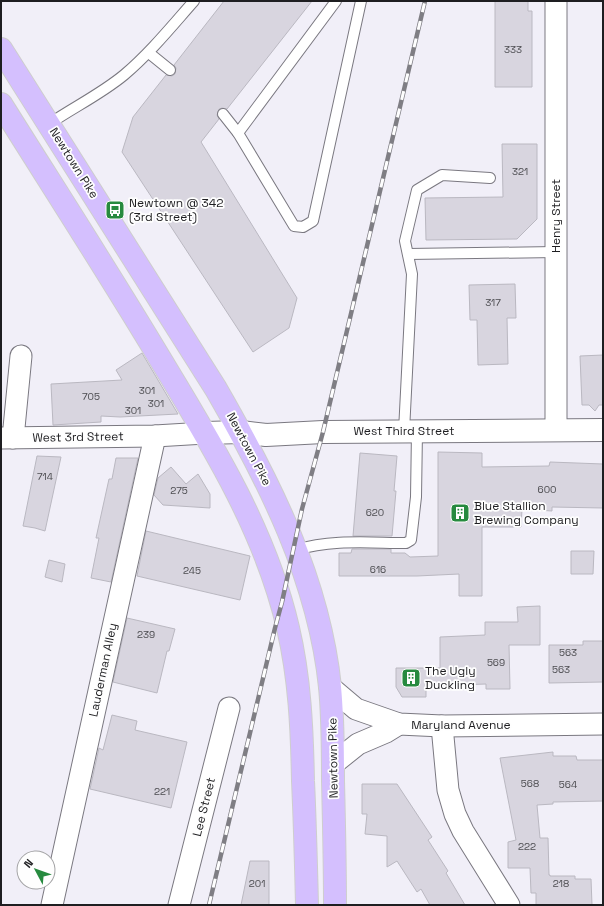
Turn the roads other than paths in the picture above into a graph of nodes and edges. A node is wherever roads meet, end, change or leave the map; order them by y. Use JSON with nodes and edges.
{"nodes":[{"id":1,"x":194,"y":1,"type":"edge"},
{"id":2,"x":336,"y":1,"type":"edge"},
{"id":3,"x":361,"y":1,"type":"edge"},
{"id":4,"x":556,"y":1,"type":"edge"},
{"id":5,"x":1,"y":49,"type":"edge"},
{"id":6,"x":149,"y":53,"type":"junction"},
{"id":7,"x":170,"y":70,"type":"dead end"},
{"id":8,"x":1,"y":104,"type":"edge"},
{"id":9,"x":223,"y":114,"type":"dead end"},
{"id":10,"x":49,"y":124,"type":"junction"},
{"id":11,"x":238,"y":133,"type":"junction"},
{"id":12,"x":490,"y":178,"type":"dead end"},
{"id":13,"x":556,"y":252,"type":"junction"},
{"id":14,"x":408,"y":254,"type":"junction"},
{"id":15,"x":21,"y":356,"type":"dead end"},
{"id":16,"x":556,"y":430,"type":"junction"},
{"id":17,"x":603,"y":430,"type":"edge"},
{"id":18,"x":410,"y":431,"type":"junction"},
{"id":19,"x":241,"y":432,"type":"junction"},
{"id":20,"x":205,"y":434,"type":"junction"},
{"id":21,"x":155,"y":436,"type":"junction"},
{"id":22,"x":7,"y":438,"type":"edge"},
{"id":23,"x":296,"y":550,"type":"junction"},
{"id":24,"x":330,"y":687,"type":"junction"},
{"id":25,"x":229,"y":708,"type":"dead end"},
{"id":26,"x":399,"y":724,"type":"junction"},
{"id":27,"x":603,"y":724,"type":"edge"},
{"id":28,"x":442,"y":726,"type":"junction"},
{"id":29,"x":333,"y":764,"type":"junction"},
{"id":30,"x":52,"y":905,"type":"edge"},
{"id":31,"x":178,"y":905,"type":"edge"},
{"id":32,"x":307,"y":905,"type":"edge"},
{"id":33,"x":335,"y":905,"type":"edge"},
{"id":34,"x":509,"y":905,"type":"edge"}],
"edges":[{"from":1,"to":6,"type":"lane"},
{"from":2,"to":11,"type":"lane"},
{"from":3,"to":11,"type":"lane"},
{"from":4,"to":13,"type":"street","name":"Henry Street"},
{"from":5,"to":10,"type":"main road","name":"Newtown Pike"},
{"from":6,"to":7,"type":"lane"},
{"from":6,"to":10,"type":"lane"},
{"from":8,"to":20,"type":"main road"},
{"from":9,"to":11,"type":"lane"},
{"from":10,"to":19,"type":"main road","name":"Newtown Pike"},
{"from":12,"to":14,"type":"lane"},
{"from":13,"to":14,"type":"lane"},
{"from":13,"to":16,"type":"street","name":"Henry Street"},
{"from":14,"to":18,"type":"lane"},
{"from":15,"to":22,"type":"street"},
{"from":16,"to":17,"type":"main road","name":"West Third Street"},
{"from":16,"to":18,"type":"main road","name":"West Third Street"},
{"from":18,"to":19,"type":"main road","name":"West Third Street"},
{"from":18,"to":23,"type":"lane"},
{"from":19,"to":20,"type":"main road","name":"West Third Street"},
{"from":19,"to":23,"type":"main road","name":"Newtown Pike"},
{"from":20,"to":21,"type":"street","name":"West 3rd Street"},
{"from":20,"to":32,"type":"main road"},
{"from":21,"to":22,"type":"street","name":"West 3rd Street"},
{"from":21,"to":30,"type":"street","name":"Lauderman Alley"},
{"from":23,"to":24,"type":"main road","name":"Newtown Pike"},
{"from":24,"to":26,"type":"street","name":"Maryland Avenue"},
{"from":24,"to":29,"type":"main road","name":"Newtown Pike"},
{"from":25,"to":31,"type":"street","name":"Lee Street"},
{"from":26,"to":28,"type":"street","name":"Maryland Avenue"},
{"from":26,"to":29,"type":"street"},
{"from":27,"to":28,"type":"street","name":"Maryland Avenue"},
{"from":28,"to":34,"type":"street"},
{"from":29,"to":33,"type":"main road","name":"Newtown Pike"}]}
